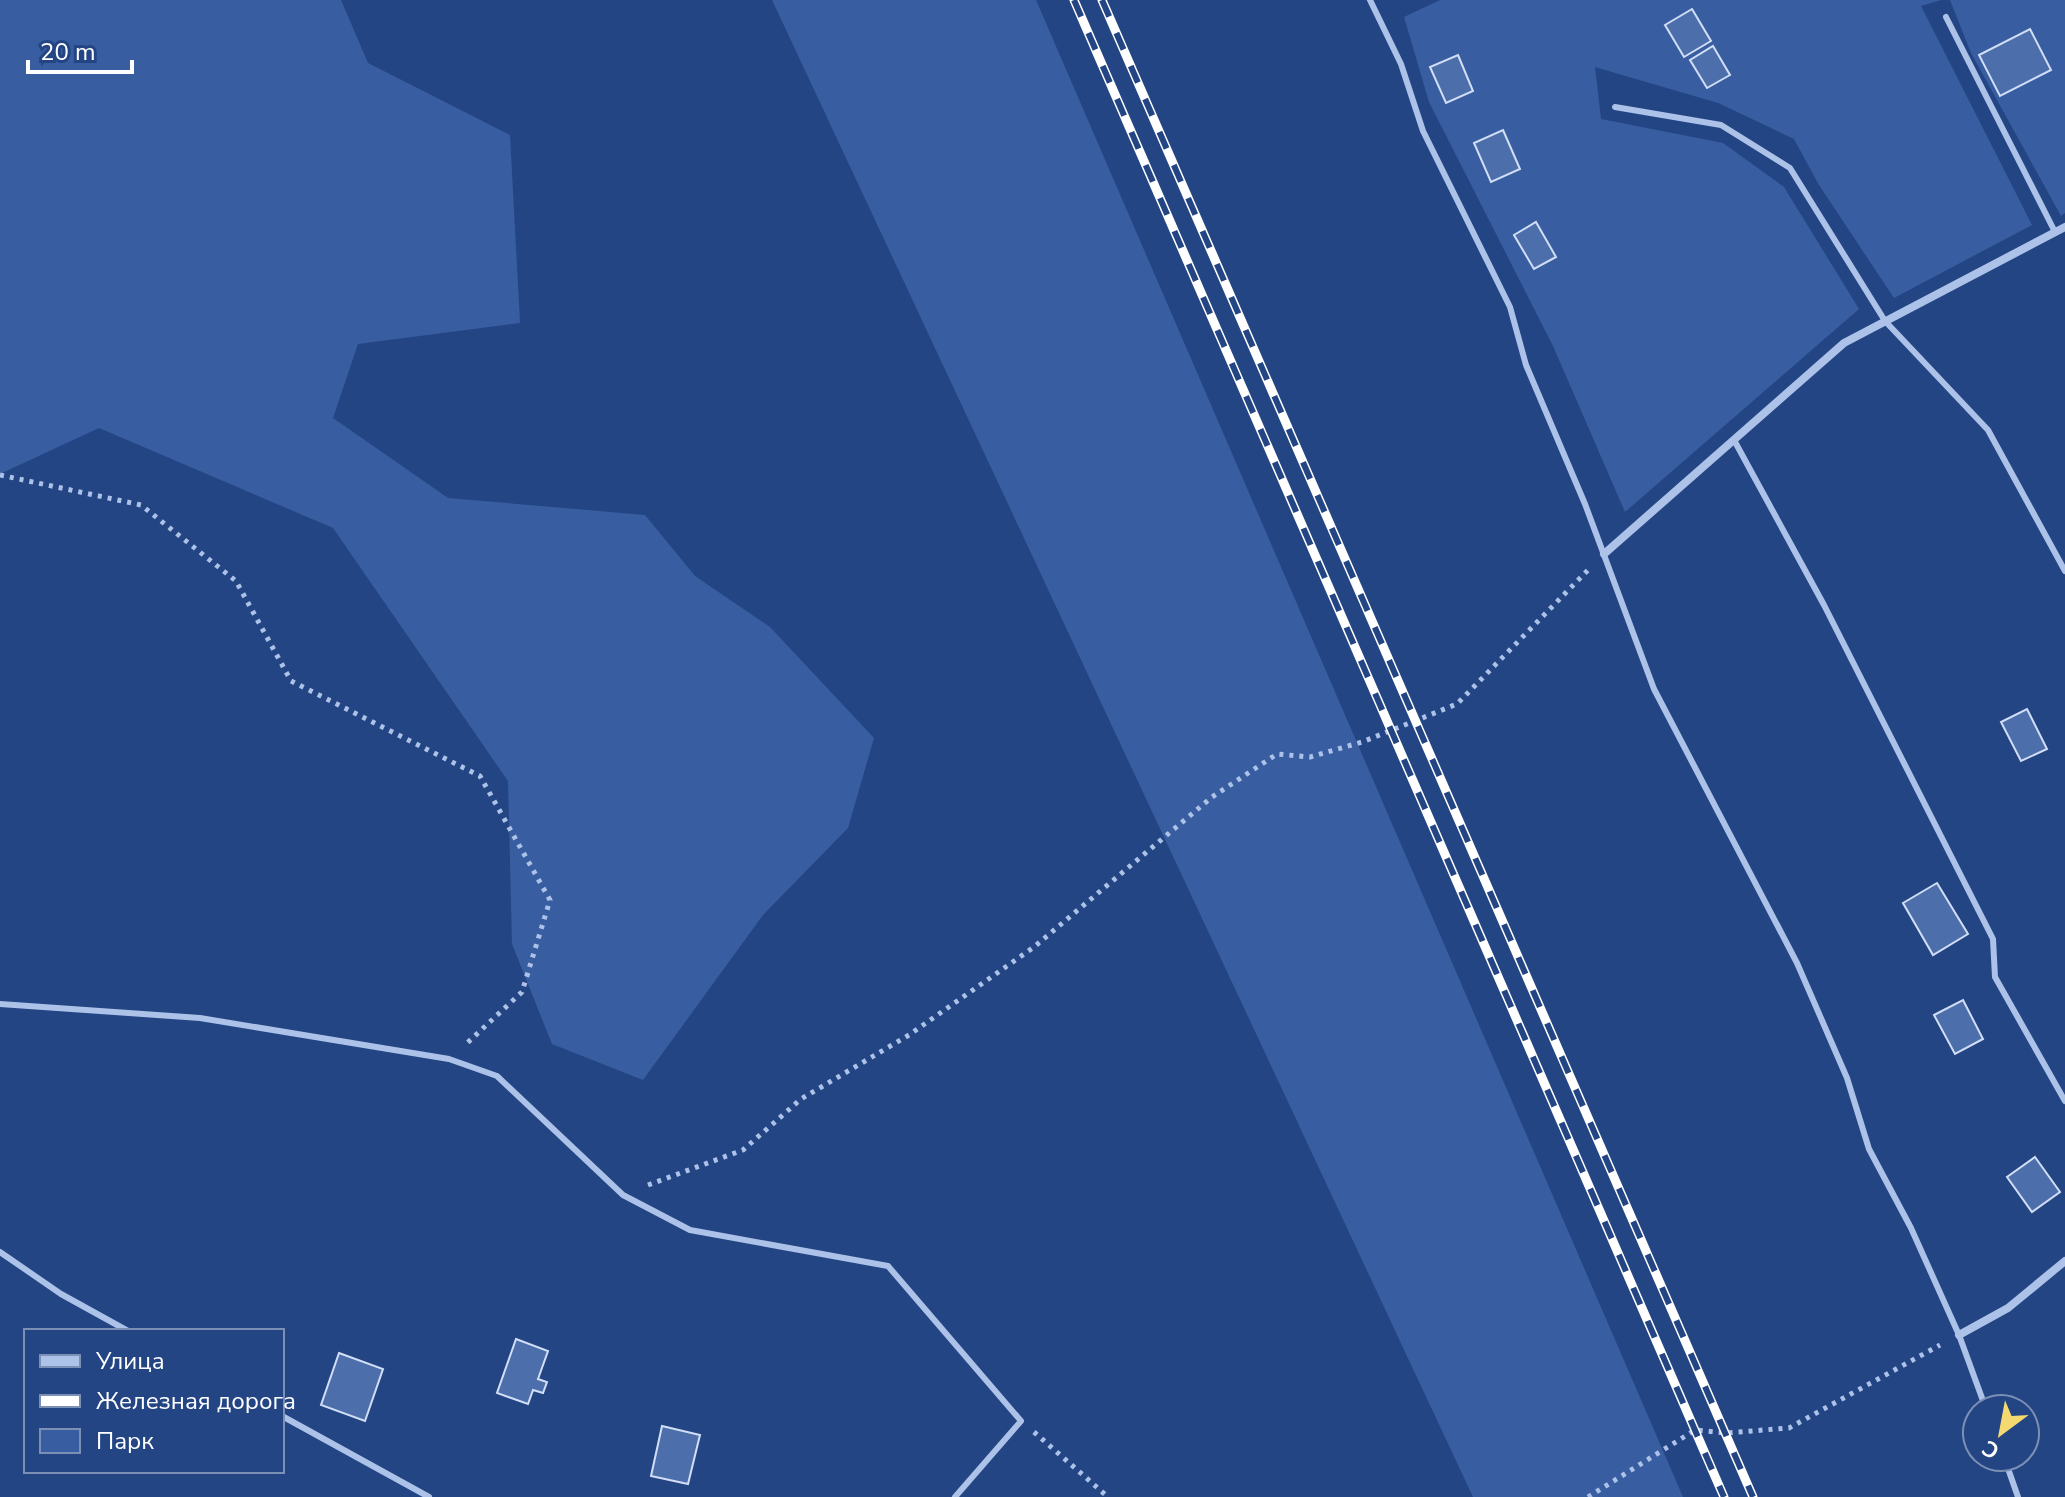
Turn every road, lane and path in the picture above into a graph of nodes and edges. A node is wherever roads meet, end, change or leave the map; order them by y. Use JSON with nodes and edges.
{"nodes":[{"id":1,"x":1370,"y":0,"type":"edge"},
{"id":2,"x":1946,"y":17,"type":"dead end"},
{"id":3,"x":1615,"y":107,"type":"dead end"},
{"id":4,"x":2065,"y":227,"type":"edge"},
{"id":5,"x":2055,"y":232,"type":"junction"},
{"id":6,"x":1885,"y":321,"type":"junction"},
{"id":7,"x":1734,"y":440,"type":"junction"},
{"id":8,"x":0,"y":475,"type":"edge"},
{"id":9,"x":1604,"y":554,"type":"junction"},
{"id":10,"x":2065,"y":571,"type":"edge"},
{"id":11,"x":0,"y":1004,"type":"edge"},
{"id":12,"x":449,"y":1059,"type":"junction"},
{"id":13,"x":2065,"y":1101,"type":"edge"},
{"id":14,"x":623,"y":1195,"type":"junction"},
{"id":15,"x":0,"y":1252,"type":"edge"},
{"id":16,"x":2065,"y":1261,"type":"edge"},
{"id":17,"x":124,"y":1329,"type":"edge"},
{"id":18,"x":1959,"y":1335,"type":"junction"},
{"id":19,"x":1980,"y":1393,"type":"edge"},
{"id":20,"x":284,"y":1417,"type":"edge"},
{"id":21,"x":1021,"y":1421,"type":"junction"},
{"id":22,"x":2010,"y":1473,"type":"edge"},
{"id":23,"x":429,"y":1497,"type":"edge"},
{"id":24,"x":955,"y":1497,"type":"edge"},
{"id":25,"x":1108,"y":1497,"type":"edge"},
{"id":26,"x":1588,"y":1497,"type":"edge"},
{"id":27,"x":2018,"y":1497,"type":"edge"}],
"edges":[{"from":1,"to":9,"type":"lane"},
{"from":2,"to":5,"type":"lane"},
{"from":3,"to":6,"type":"lane"},
{"from":4,"to":5,"type":"street"},
{"from":5,"to":6,"type":"street"},
{"from":6,"to":7,"type":"street"},
{"from":6,"to":10,"type":"lane"},
{"from":7,"to":9,"type":"street"},
{"from":7,"to":13,"type":"lane"},
{"from":8,"to":12,"type":"path"},
{"from":9,"to":14,"type":"path"},
{"from":9,"to":18,"type":"lane"},
{"from":11,"to":12,"type":"lane"},
{"from":12,"to":14,"type":"lane"},
{"from":14,"to":21,"type":"lane"},
{"from":15,"to":17,"type":"lane"},
{"from":16,"to":18,"type":"street"},
{"from":18,"to":19,"type":"lane"},
{"from":18,"to":26,"type":"path"},
{"from":20,"to":23,"type":"lane"},
{"from":21,"to":24,"type":"lane"},
{"from":21,"to":25,"type":"path"},
{"from":22,"to":27,"type":"lane"}]}
